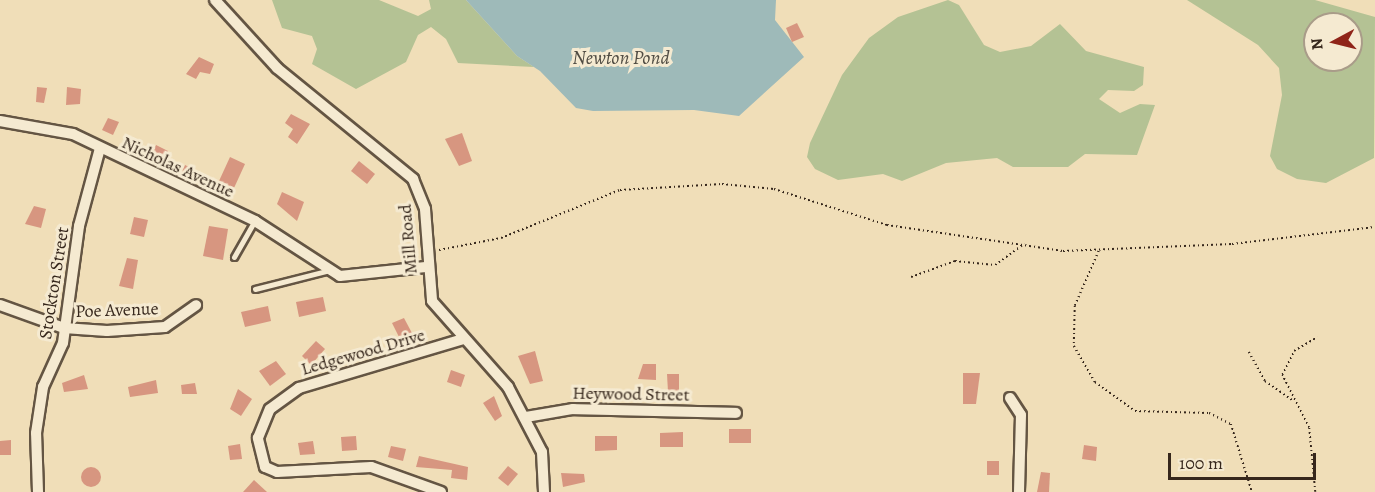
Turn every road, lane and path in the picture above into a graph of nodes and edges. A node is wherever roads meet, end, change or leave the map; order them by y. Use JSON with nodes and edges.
{"nodes":[{"id":1,"x":215,"y":0,"type":"edge"},
{"id":2,"x":0,"y":121,"type":"edge"},
{"id":3,"x":100,"y":148,"type":"junction"},
{"id":4,"x":255,"y":221,"type":"junction"},
{"id":5,"x":1375,"y":227,"type":"edge"},
{"id":6,"x":1025,"y":244,"type":"junction"},
{"id":7,"x":425,"y":251,"type":"junction"},
{"id":8,"x":1099,"y":251,"type":"junction"},
{"id":9,"x":234,"y":257,"type":"dead end"},
{"id":10,"x":426,"y":267,"type":"junction"},
{"id":11,"x":331,"y":269,"type":"junction"},
{"id":12,"x":911,"y":277,"type":"dead end"},
{"id":13,"x":255,"y":290,"type":"dead end"},
{"id":14,"x":0,"y":305,"type":"edge"},
{"id":15,"x":196,"y":305,"type":"dead end"},
{"id":16,"x":64,"y":328,"type":"junction"},
{"id":17,"x":1317,"y":337,"type":"dead end"},
{"id":18,"x":463,"y":339,"type":"junction"},
{"id":19,"x":1249,"y":352,"type":"dead end"},
{"id":20,"x":1010,"y":398,"type":"dead end"},
{"id":21,"x":1293,"y":400,"type":"junction"},
{"id":22,"x":736,"y":413,"type":"dead end"},
{"id":23,"x":526,"y":417,"type":"junction"},
{"id":24,"x":38,"y":492,"type":"edge"},
{"id":25,"x":441,"y":492,"type":"edge"},
{"id":26,"x":544,"y":492,"type":"edge"},
{"id":27,"x":1019,"y":492,"type":"edge"},
{"id":28,"x":1252,"y":492,"type":"edge"},
{"id":29,"x":1315,"y":492,"type":"edge"}],
"edges":[{"from":1,"to":7,"type":"street","name":"Mill Road"},
{"from":2,"to":3,"type":"street","name":"Nicholas Avenue"},
{"from":3,"to":4,"type":"street","name":"Nicholas Avenue"},
{"from":3,"to":16,"type":"street","name":"Stockton Street"},
{"from":4,"to":9,"type":"lane"},
{"from":4,"to":11,"type":"street","name":"Nicholas Avenue"},
{"from":5,"to":8,"type":"path"},
{"from":6,"to":7,"type":"path"},
{"from":6,"to":8,"type":"path"},
{"from":6,"to":12,"type":"path"},
{"from":7,"to":10,"type":"street","name":"Mill Road"},
{"from":8,"to":28,"type":"path"},
{"from":10,"to":11,"type":"street"},
{"from":10,"to":18,"type":"street","name":"Mill Road"},
{"from":11,"to":13,"type":"lane"},
{"from":14,"to":16,"type":"street","name":"Poe Avenue"},
{"from":15,"to":16,"type":"street","name":"Poe Avenue"},
{"from":16,"to":24,"type":"street","name":"Stockton Street"},
{"from":17,"to":21,"type":"path"},
{"from":18,"to":23,"type":"street","name":"Mill Road"},
{"from":18,"to":25,"type":"street","name":"Ledgewood Drive"},
{"from":19,"to":21,"type":"path"},
{"from":20,"to":27,"type":"street"},
{"from":21,"to":29,"type":"path"},
{"from":22,"to":23,"type":"street","name":"Heywood Street"},
{"from":23,"to":26,"type":"street","name":"Mill Road"}]}
